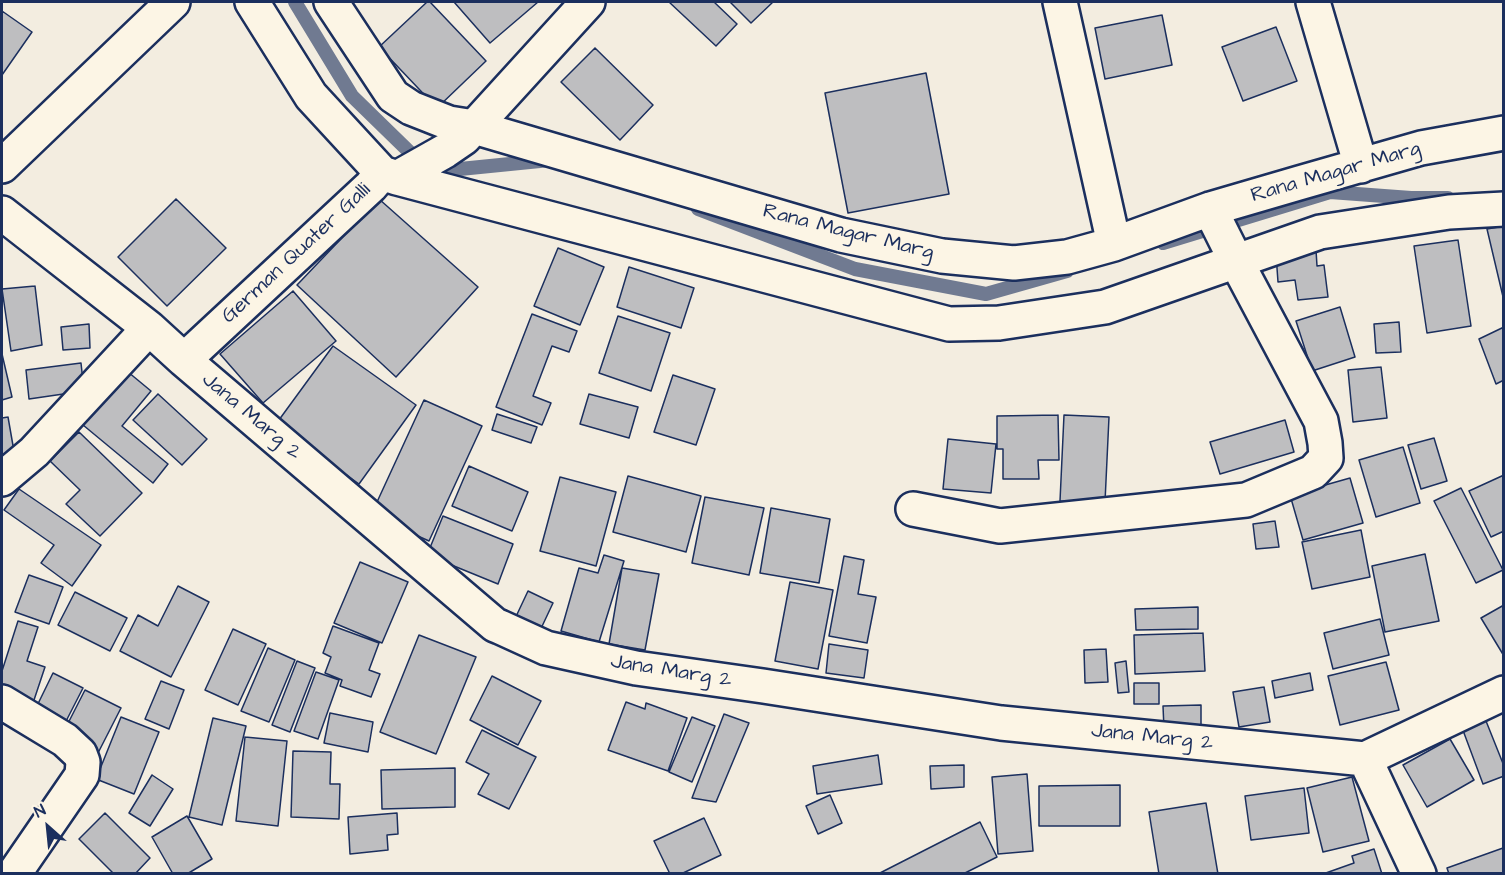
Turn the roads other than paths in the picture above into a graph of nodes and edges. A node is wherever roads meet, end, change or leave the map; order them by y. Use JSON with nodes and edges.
{"nodes":[{"id":1,"x":173,"y":2,"type":"edge"},
{"id":2,"x":252,"y":2,"type":"edge"},
{"id":3,"x":332,"y":2,"type":"edge"},
{"id":4,"x":588,"y":2,"type":"edge"},
{"id":5,"x":1060,"y":2,"type":"edge"},
{"id":6,"x":1313,"y":2,"type":"edge"},
{"id":7,"x":469,"y":133,"type":"junction"},
{"id":8,"x":1503,"y":133,"type":"edge"},
{"id":9,"x":2,"y":166,"type":"edge"},
{"id":10,"x":1361,"y":166,"type":"junction"},
{"id":11,"x":397,"y":173,"type":"junction"},
{"id":12,"x":1210,"y":208,"type":"junction"},
{"id":13,"x":1503,"y":209,"type":"edge"},
{"id":14,"x":2,"y":213,"type":"edge"},
{"id":15,"x":1114,"y":244,"type":"junction"},
{"id":16,"x":1233,"y":257,"type":"junction"},
{"id":17,"x":149,"y":328,"type":"junction"},
{"id":18,"x":184,"y":360,"type":"junction"},
{"id":19,"x":2,"y":479,"type":"edge"},
{"id":20,"x":914,"y":509,"type":"dead end"},
{"id":21,"x":1503,"y":693,"type":"edge"},
{"id":22,"x":2,"y":702,"type":"edge"},
{"id":23,"x":1365,"y":759,"type":"junction"},
{"id":24,"x":14,"y":873,"type":"edge"},
{"id":25,"x":1419,"y":873,"type":"edge"}],
"edges":[{"from":1,"to":9,"type":"street"},
{"from":2,"to":11,"type":"street"},
{"from":3,"to":7,"type":"street","name":"Rana Magar Marg"},
{"from":4,"to":7,"type":"street","name":"German Quater Galli"},
{"from":5,"to":15,"type":"street"},
{"from":6,"to":10,"type":"street"},
{"from":7,"to":11,"type":"street","name":"German Quater Galli"},
{"from":7,"to":15,"type":"street","name":"Rana Magar Marg"},
{"from":8,"to":10,"type":"street","name":"Rana Magar Marg"},
{"from":10,"to":12,"type":"street","name":"Rana Magar Marg"},
{"from":11,"to":16,"type":"street"},
{"from":11,"to":18,"type":"street","name":"German Quater Galli"},
{"from":12,"to":15,"type":"street","name":"Rana Magar Marg"},
{"from":12,"to":16,"type":"street"},
{"from":13,"to":16,"type":"street"},
{"from":14,"to":17,"type":"street","name":"Jana Marg 2"},
{"from":16,"to":20,"type":"street"},
{"from":17,"to":18,"type":"street","name":"Jana Marg 2"},
{"from":17,"to":19,"type":"street"},
{"from":18,"to":23,"type":"street","name":"Jana Marg 2"},
{"from":21,"to":23,"type":"street"},
{"from":22,"to":24,"type":"street"},
{"from":23,"to":25,"type":"street"}]}
